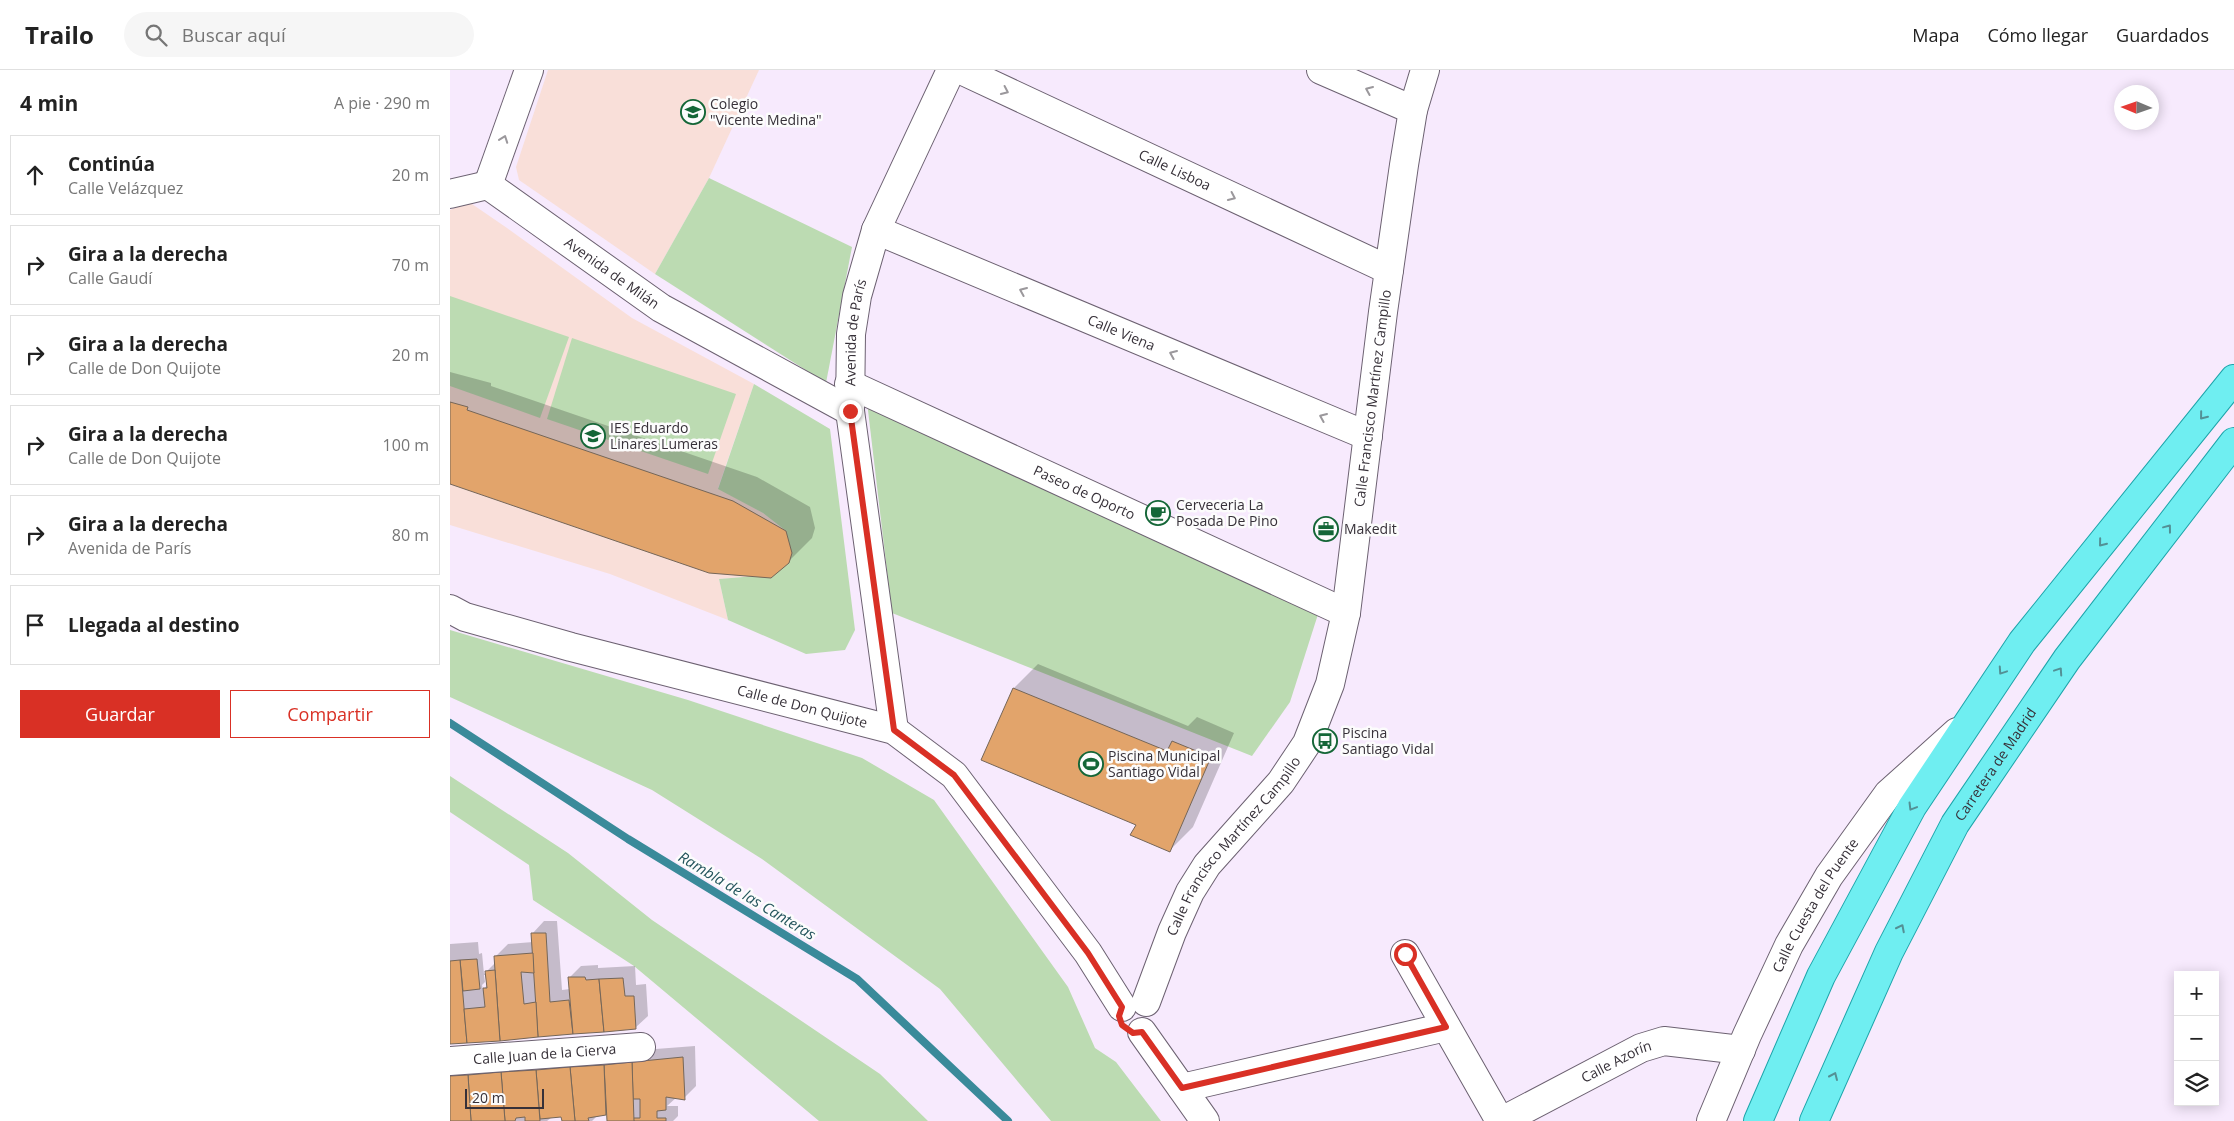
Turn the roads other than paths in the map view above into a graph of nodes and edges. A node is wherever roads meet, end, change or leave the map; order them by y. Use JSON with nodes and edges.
{"nodes":[{"id":1,"x":529,"y":70,"type":"edge"},
{"id":2,"x":951,"y":70,"type":"edge"},
{"id":3,"x":961,"y":70,"type":"edge"},
{"id":4,"x":1321,"y":70,"type":"edge"},
{"id":5,"x":1424,"y":70,"type":"edge"},
{"id":6,"x":1413,"y":110,"type":"junction"},
{"id":7,"x":488,"y":185,"type":"junction"},
{"id":8,"x":450,"y":194,"type":"edge"},
{"id":9,"x":876,"y":230,"type":"junction"},
{"id":10,"x":1389,"y":270,"type":"junction"},
{"id":11,"x":2234,"y":378,"type":"edge"},
{"id":12,"x":849,"y":384,"type":"junction"},
{"id":13,"x":850,"y":411,"type":"junction"},
{"id":14,"x":1368,"y":436,"type":"junction"},
{"id":15,"x":2234,"y":442,"type":"edge"},
{"id":16,"x":450,"y":609,"type":"edge"},
{"id":17,"x":1346,"y":613,"type":"junction"},
{"id":18,"x":1967,"y":722,"type":"junction"},
{"id":19,"x":894,"y":730,"type":"junction"},
{"id":20,"x":1405,"y":954,"type":"dead end"},
{"id":21,"x":1134,"y":1004,"type":"junction"},
{"id":22,"x":1446,"y":1027,"type":"junction"},
{"id":23,"x":641,"y":1047,"type":"dead end"},
{"id":24,"x":1741,"y":1050,"type":"junction"},
{"id":25,"x":450,"y":1061,"type":"edge"},
{"id":26,"x":1182,"y":1088,"type":"junction"},
{"id":27,"x":1205,"y":1121,"type":"edge"},
{"id":28,"x":1501,"y":1121,"type":"edge"},
{"id":29,"x":1711,"y":1121,"type":"edge"},
{"id":30,"x":1758,"y":1121,"type":"edge"},
{"id":31,"x":1814,"y":1121,"type":"edge"}],
"edges":[{"from":7,"to":1,"type":"street","one_way":true},
{"from":2,"to":9,"type":"street","name":"Avenida de París"},
{"from":3,"to":10,"type":"street","name":"Calle Lisboa","one_way":true},
{"from":6,"to":4,"type":"street","one_way":true},
{"from":5,"to":6,"type":"street","name":"Calle Francisco Martínez Campillo"},
{"from":6,"to":10,"type":"street","name":"Calle Francisco Martínez Campillo"},
{"from":7,"to":8,"type":"street"},
{"from":7,"to":13,"type":"street","name":"Avenida de Milán"},
{"from":9,"to":12,"type":"street","name":"Avenida de París"},
{"from":14,"to":9,"type":"street","name":"Calle Viena","one_way":true},
{"from":10,"to":14,"type":"street","name":"Calle Francisco Martínez Campillo"},
{"from":11,"to":18,"type":"main road","one_way":true},
{"from":12,"to":13,"type":"street","name":"Avenida de París"},
{"from":12,"to":17,"type":"street","name":"Paseo de Oporto"},
{"from":13,"to":19,"type":"street","name":"Avenida de París"},
{"from":14,"to":17,"type":"street","name":"Calle Francisco Martínez Campillo"},
{"from":31,"to":15,"type":"main road","name":"Carretera de Madrid","one_way":true},
{"from":16,"to":19,"type":"street","name":"Calle de Don Quijote"},
{"from":17,"to":21,"type":"street","name":"Calle Francisco Martínez Campillo"},
{"from":18,"to":24,"type":"street","name":"Calle Cuesta del Puente"},
{"from":18,"to":30,"type":"main road","one_way":true},
{"from":19,"to":21,"type":"street","name":"Calle de Don Quijote"},
{"from":20,"to":22,"type":"street"},
{"from":21,"to":26,"type":"street"},
{"from":22,"to":26,"type":"street"},
{"from":22,"to":28,"type":"street"},
{"from":23,"to":25,"type":"street","name":"Calle Juan de la Cierva"},
{"from":24,"to":28,"type":"street","name":"Calle Azorín"},
{"from":24,"to":29,"type":"street","name":"Calle Cuesta del Puente"},
{"from":26,"to":27,"type":"street"}]}
